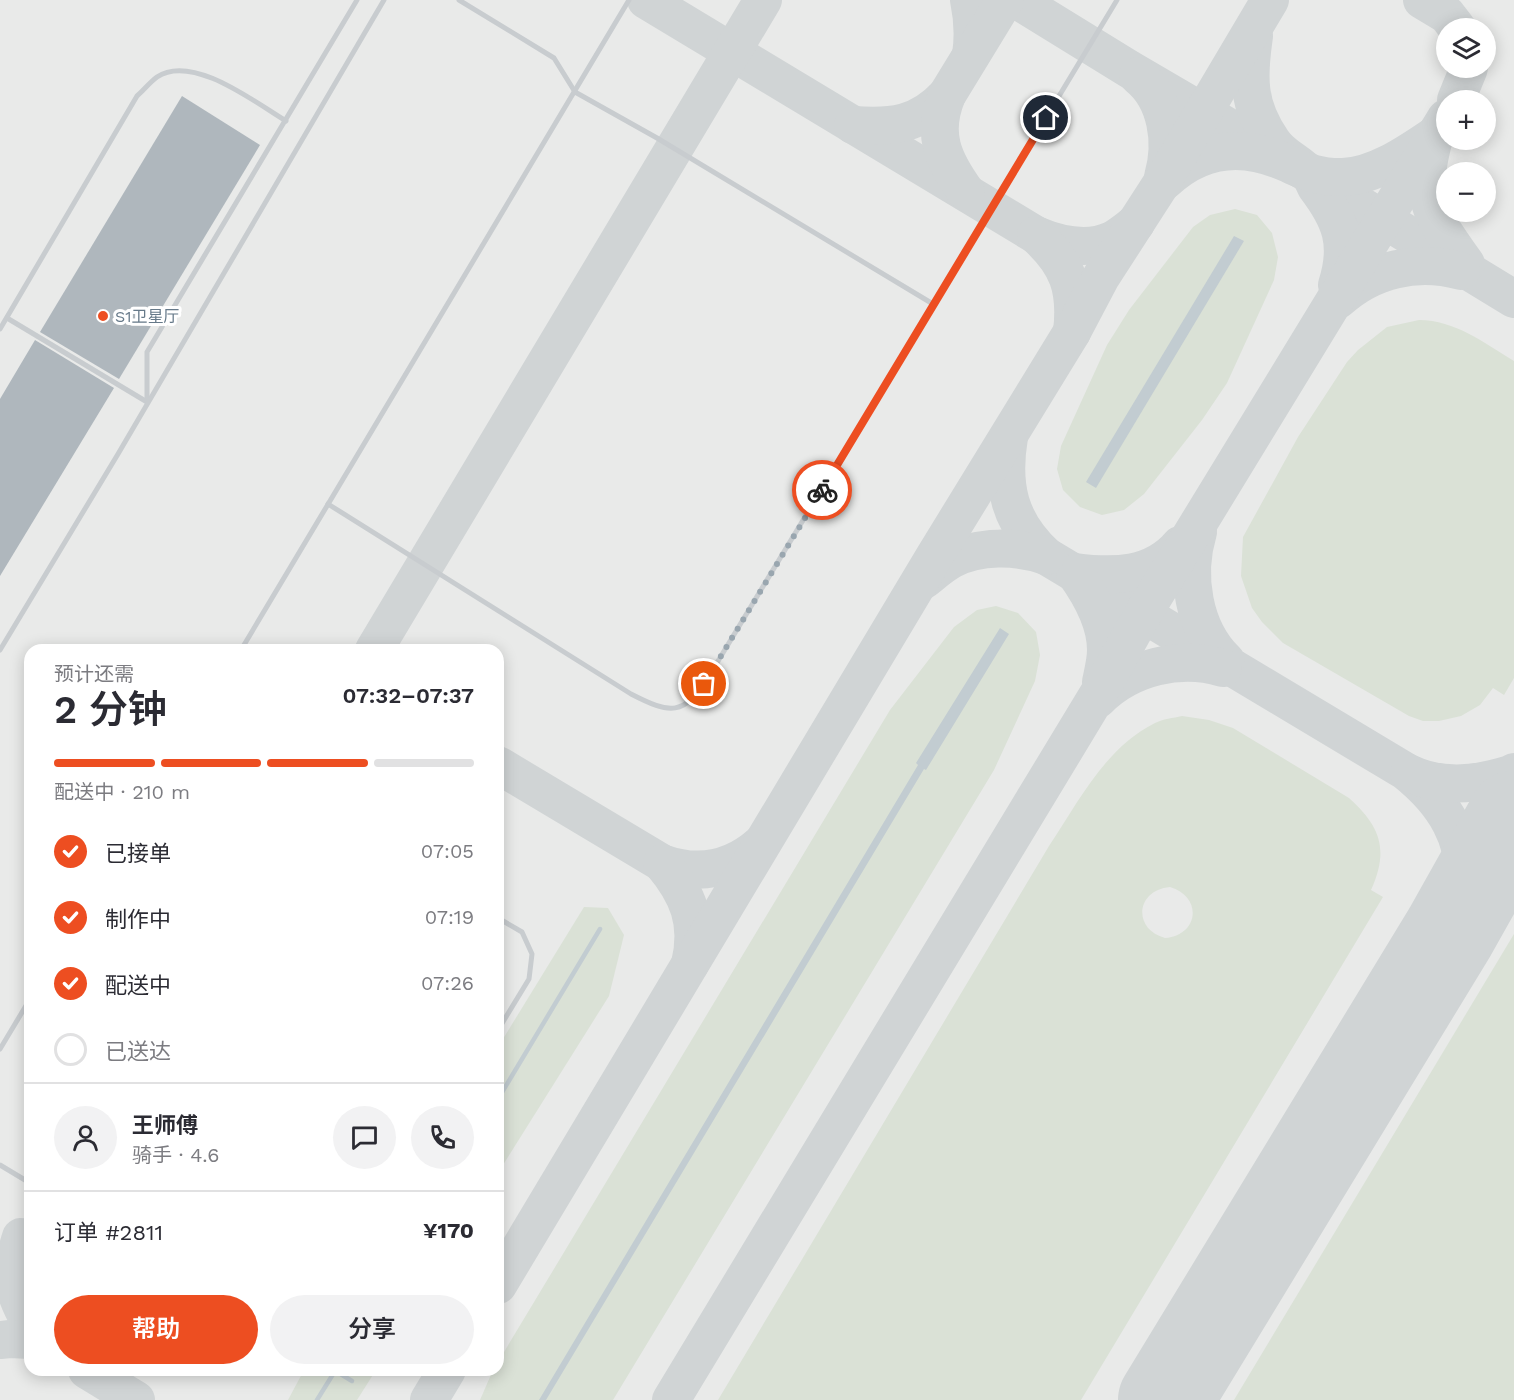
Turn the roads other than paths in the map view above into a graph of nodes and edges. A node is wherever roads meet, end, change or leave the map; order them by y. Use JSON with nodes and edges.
{"nodes":[{"id":1,"x":357,"y":0,"type":"edge"},
{"id":2,"x":384,"y":0,"type":"edge"},
{"id":3,"x":459,"y":0,"type":"edge"},
{"id":4,"x":629,"y":0,"type":"edge"},
{"id":5,"x":1117,"y":0,"type":"edge"},
{"id":6,"x":575,"y":92,"type":"junction"},
{"id":7,"x":286,"y":121,"type":"junction"},
{"id":8,"x":933,"y":304,"type":"junction"},
{"id":9,"x":7,"y":318,"type":"junction"},
{"id":10,"x":0,"y":328,"type":"edge"},
{"id":11,"x":147,"y":402,"type":"junction"},
{"id":12,"x":328,"y":504,"type":"junction"},
{"id":13,"x":245,"y":644,"type":"edge"},
{"id":14,"x":0,"y":650,"type":"edge"},
{"id":15,"x":504,"y":922,"type":"edge"},
{"id":16,"x":24,"y":1009,"type":"edge"},
{"id":17,"x":504,"y":1020,"type":"edge"},
{"id":18,"x":0,"y":1049,"type":"edge"},
{"id":19,"x":0,"y":1165,"type":"edge"},
{"id":20,"x":24,"y":1179,"type":"edge"}],
"edges":[{"from":1,"to":7,"type":"lane"},
{"from":2,"to":11,"type":"lane"},
{"from":3,"to":6,"type":"lane"},
{"from":4,"to":6,"type":"lane"},
{"from":5,"to":8,"type":"lane"},
{"from":6,"to":8,"type":"lane"},
{"from":6,"to":12,"type":"lane"},
{"from":7,"to":9,"type":"lane"},
{"from":7,"to":11,"type":"lane"},
{"from":8,"to":12,"type":"lane"},
{"from":9,"to":10,"type":"lane"},
{"from":9,"to":11,"type":"lane"},
{"from":11,"to":14,"type":"lane"},
{"from":12,"to":13,"type":"lane"},
{"from":15,"to":17,"type":"lane"},
{"from":16,"to":18,"type":"lane"},
{"from":19,"to":20,"type":"lane"}]}
